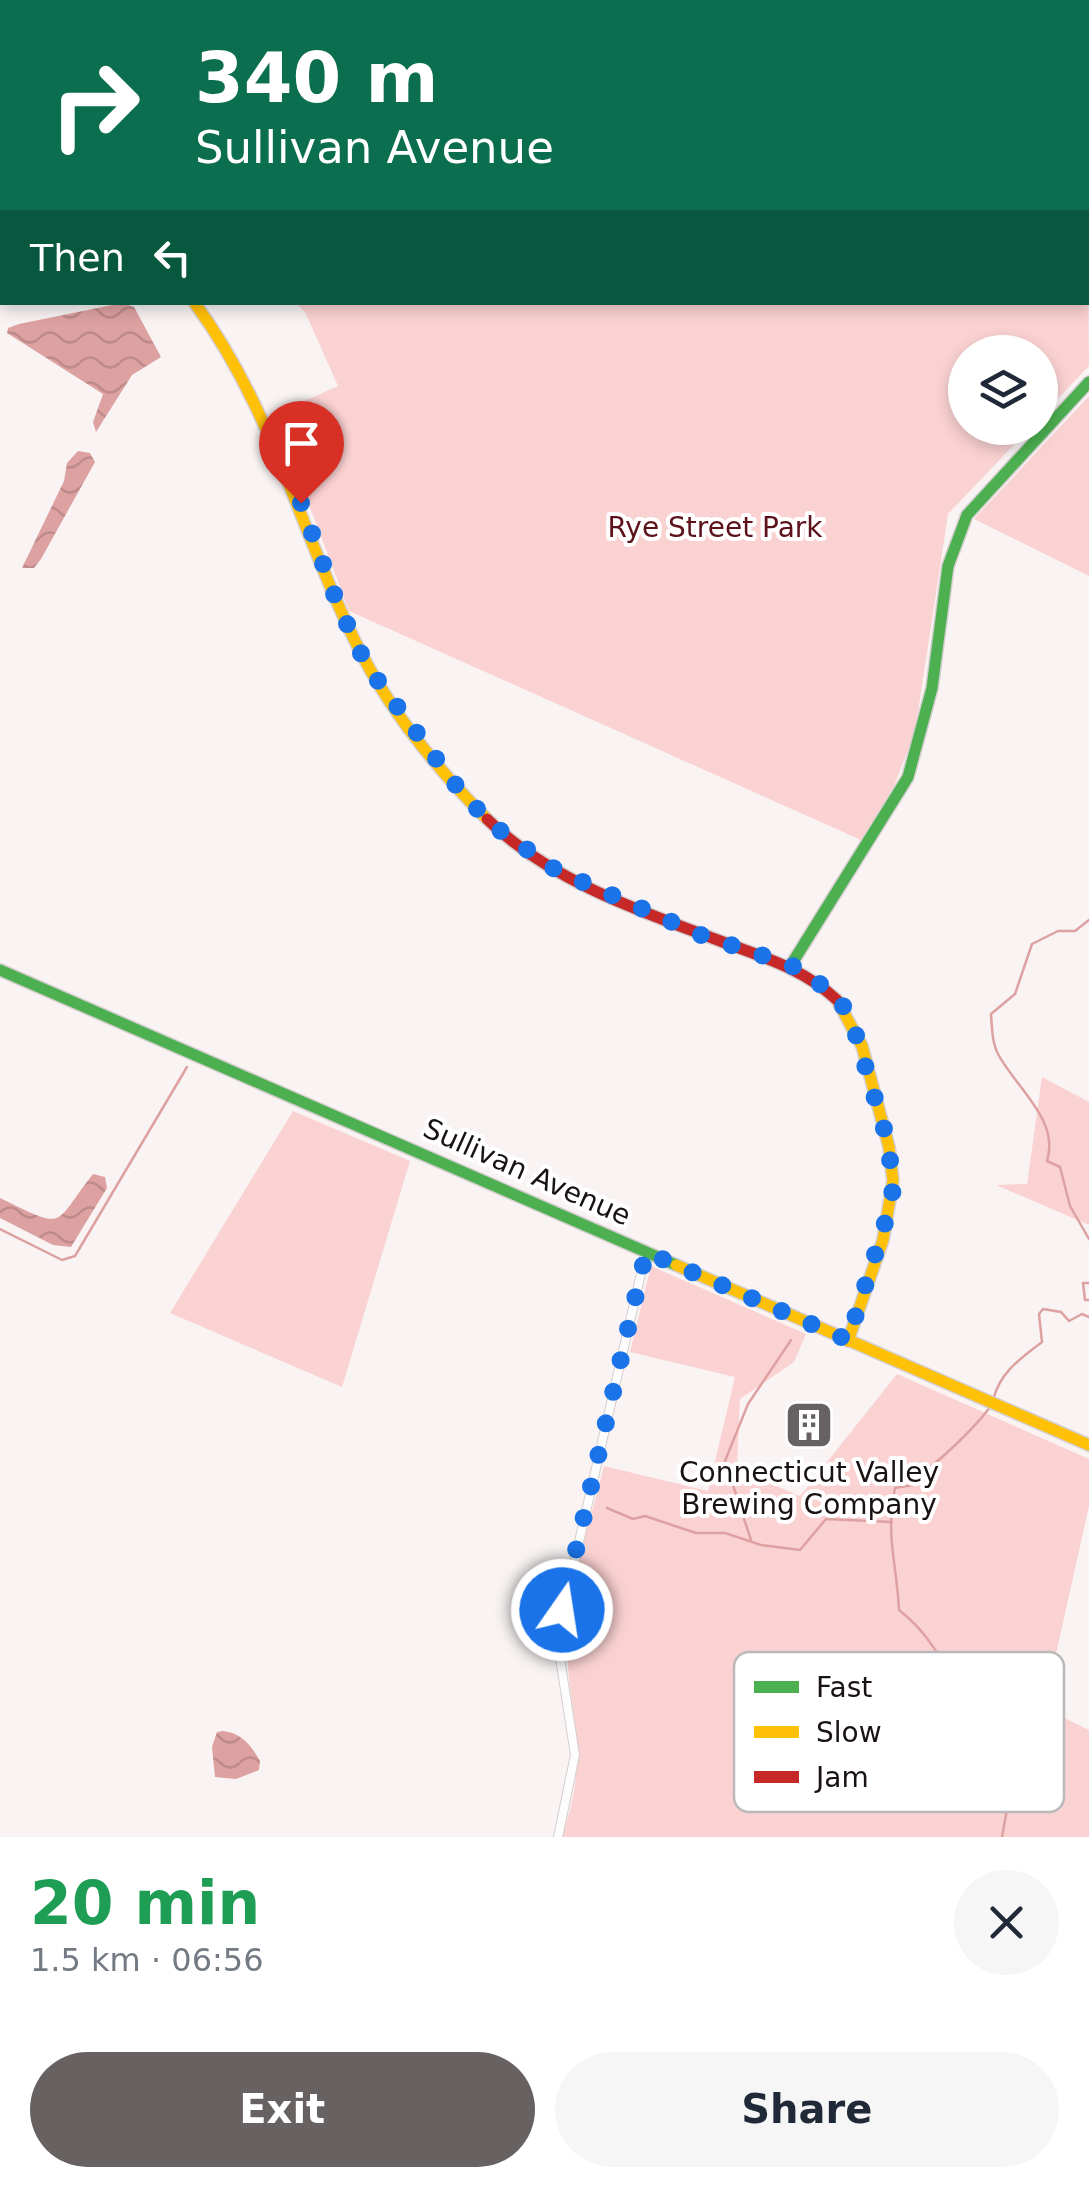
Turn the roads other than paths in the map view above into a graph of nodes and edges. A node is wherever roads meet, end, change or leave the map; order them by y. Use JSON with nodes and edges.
{"nodes":[{"id":1,"x":196,"y":305,"type":"edge"},
{"id":2,"x":1089,"y":382,"type":"edge"},
{"id":3,"x":791,"y":965,"type":"junction"},
{"id":4,"x":0,"y":970,"type":"edge"},
{"id":5,"x":646,"y":1252,"type":"junction"},
{"id":6,"x":848,"y":1340,"type":"junction"},
{"id":7,"x":1089,"y":1445,"type":"edge"},
{"id":8,"x":558,"y":1837,"type":"edge"}],
"edges":[{"from":1,"to":3,"type":"street"},
{"from":2,"to":3,"type":"street"},
{"from":3,"to":6,"type":"street"},
{"from":4,"to":5,"type":"street","name":"Sullivan Avenue"},
{"from":5,"to":6,"type":"street","name":"Sullivan Avenue"},
{"from":5,"to":8,"type":"street"},
{"from":6,"to":7,"type":"street","name":"Sullivan Avenue"}]}
